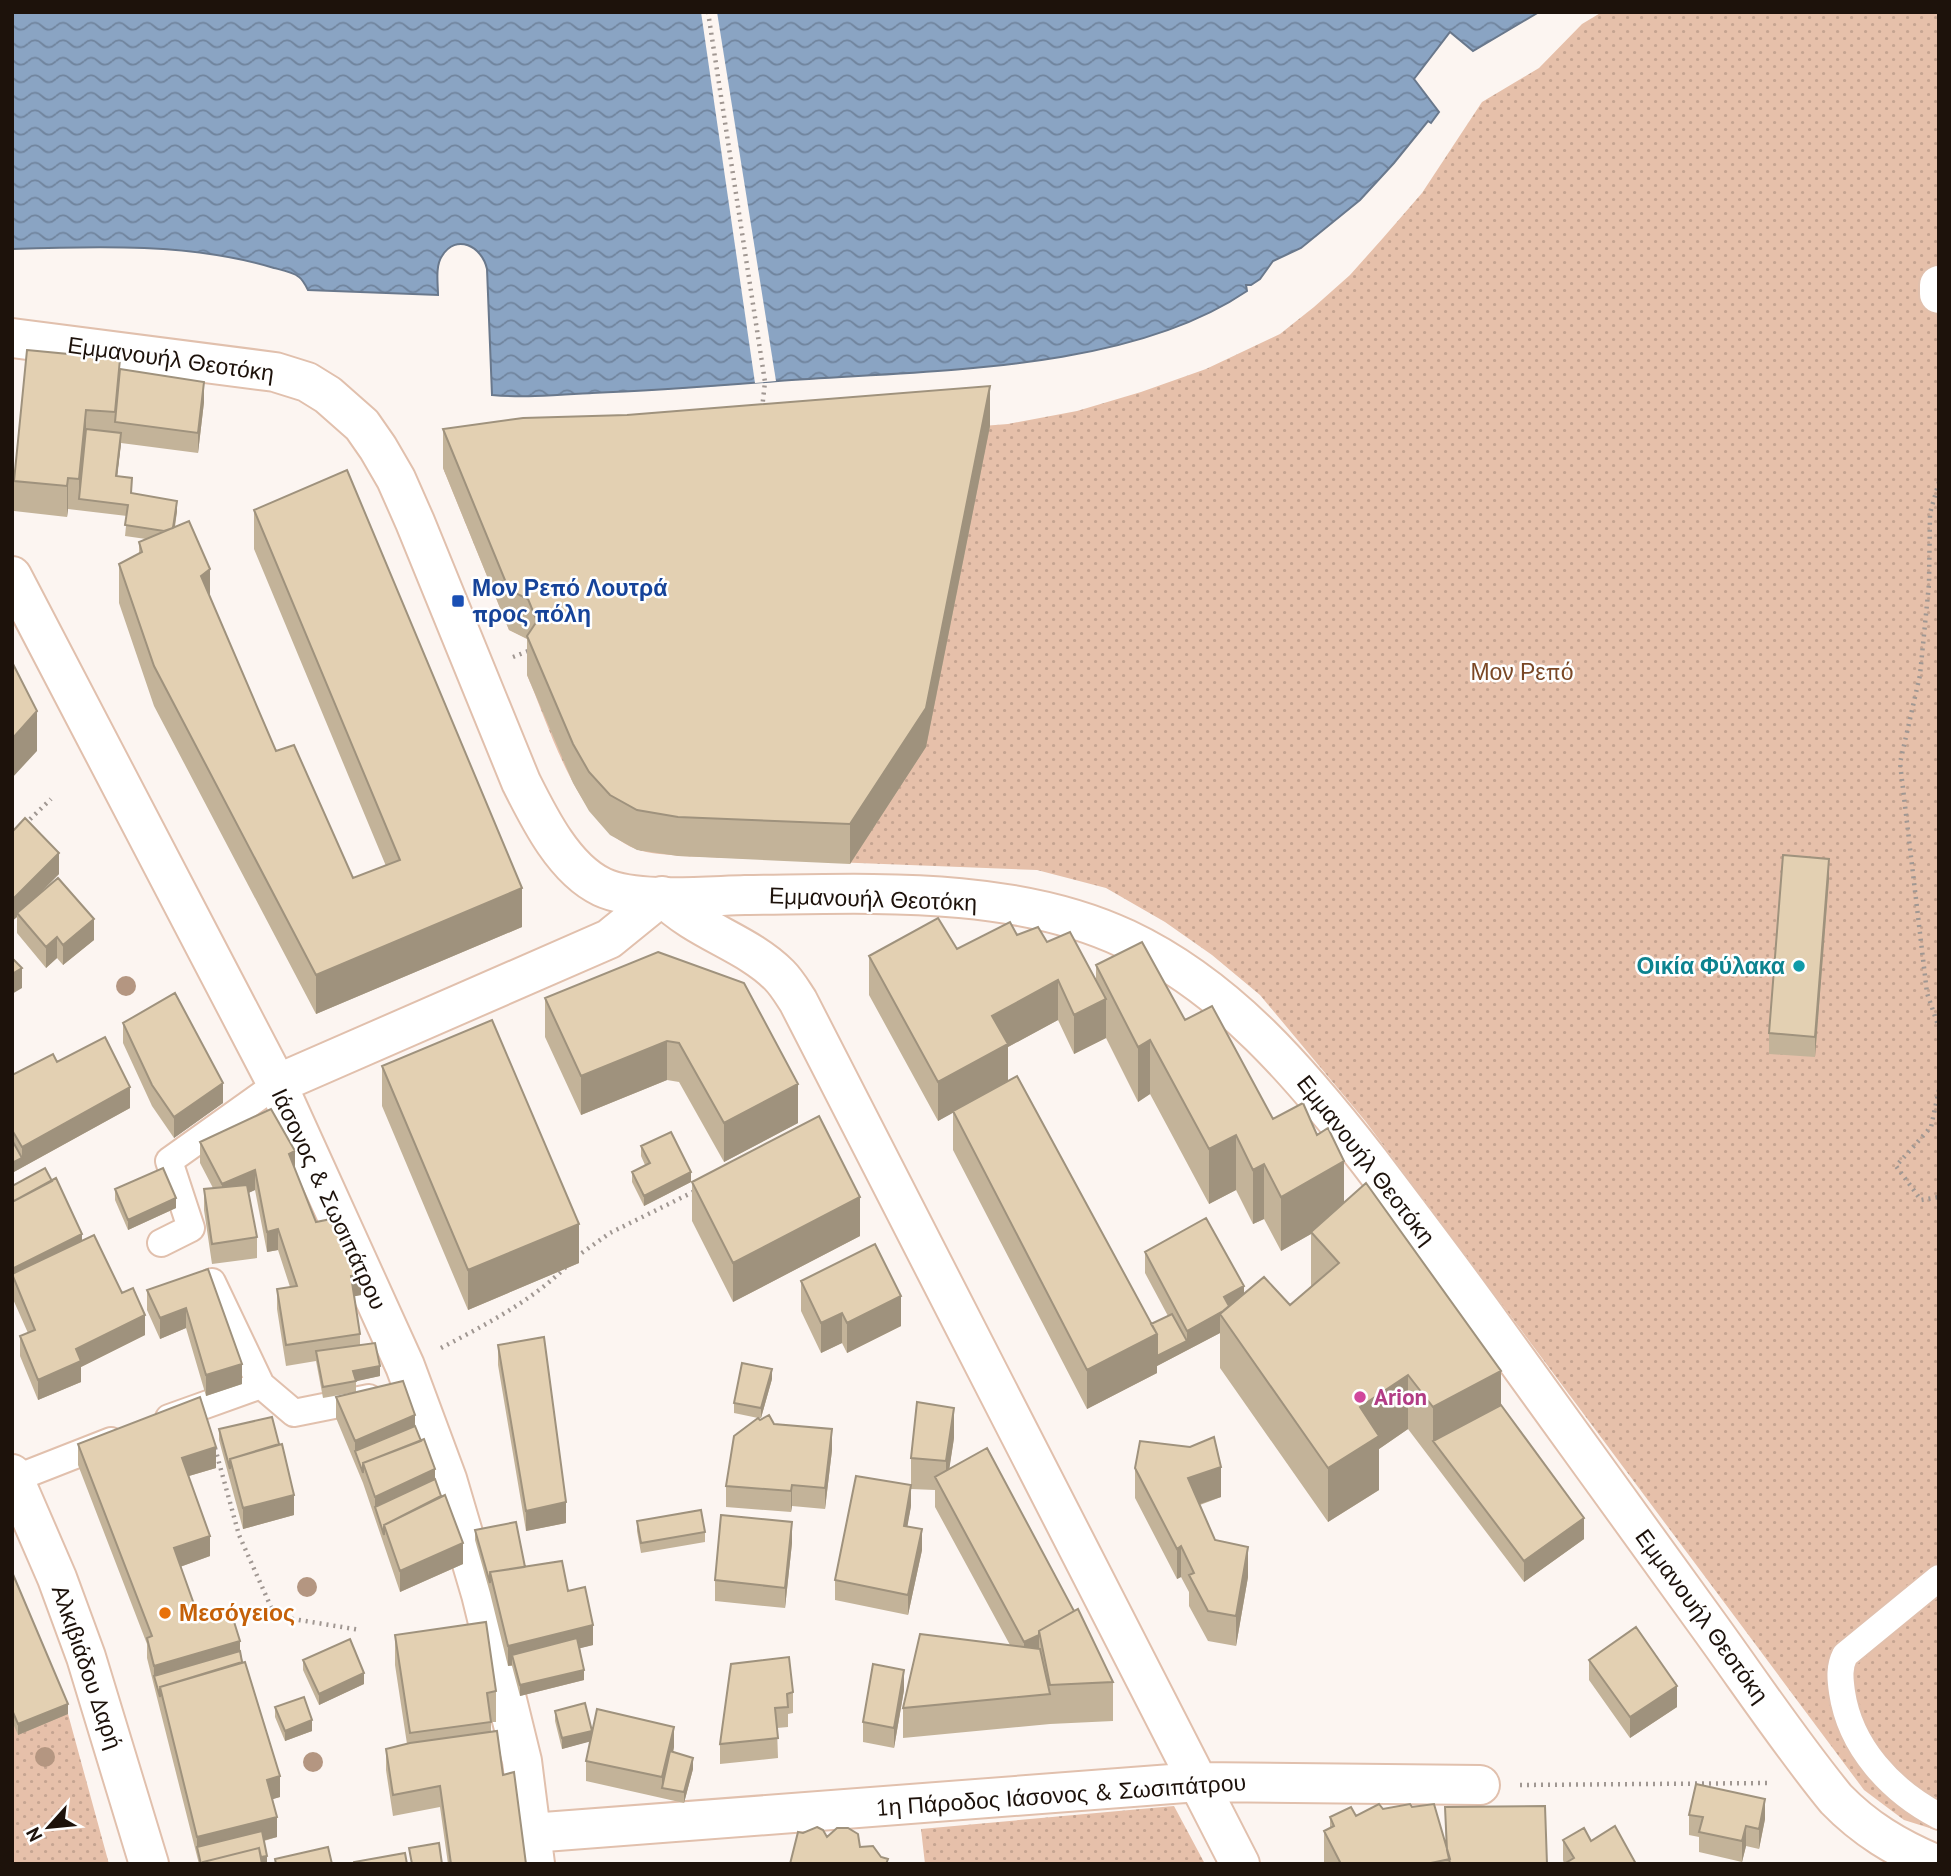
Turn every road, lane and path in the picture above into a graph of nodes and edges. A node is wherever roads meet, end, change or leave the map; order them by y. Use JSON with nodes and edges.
{"nodes":[{"id":1,"x":708,"y":12,"type":"edge"},
{"id":2,"x":1939,"y":285,"type":"edge"},
{"id":3,"x":1939,"y":294,"type":"edge"},
{"id":4,"x":12,"y":338,"type":"edge"},
{"id":5,"x":761,"y":421,"type":"edge"},
{"id":6,"x":1939,"y":482,"type":"edge"},
{"id":7,"x":12,"y":576,"type":"edge"},
{"id":8,"x":533,"y":650,"type":"edge"},
{"id":9,"x":509,"y":659,"type":"dead end"},
{"id":10,"x":51,"y":799,"type":"dead end"},
{"id":11,"x":22,"y":828,"type":"edge"},
{"id":12,"x":662,"y":896,"type":"junction"},
{"id":13,"x":1939,"y":1028,"type":"edge"},
{"id":14,"x":277,"y":1084,"type":"junction"},
{"id":15,"x":1939,"y":1090,"type":"edge"},
{"id":16,"x":708,"y":1185,"type":"edge"},
{"id":17,"x":1939,"y":1197,"type":"edge"},
{"id":18,"x":161,"y":1243,"type":"dead end"},
{"id":19,"x":212,"y":1282,"type":"edge"},
{"id":20,"x":409,"y":1378,"type":"junction"},
{"id":21,"x":261,"y":1385,"type":"junction"},
{"id":22,"x":204,"y":1405,"type":"junction"},
{"id":23,"x":13,"y":1476,"type":"edge"},
{"id":24,"x":1939,"y":1578,"type":"edge"},
{"id":25,"x":360,"y":1630,"type":"dead end"},
{"id":26,"x":1198,"y":1782,"type":"junction"},
{"id":27,"x":1776,"y":1783,"type":"dead end"},
{"id":28,"x":1480,"y":1785,"type":"joint"},
{"id":29,"x":1939,"y":1816,"type":"edge"},
{"id":30,"x":533,"y":1848,"type":"edge"},
{"id":31,"x":1887,"y":1856,"type":"edge"},
{"id":32,"x":149,"y":1864,"type":"edge"},
{"id":33,"x":1240,"y":1864,"type":"edge"},
{"id":34,"x":1935,"y":1864,"type":"edge"}],
"edges":[{"from":1,"to":5,"type":"path"},
{"from":2,"to":3,"type":"street"},
{"from":4,"to":12,"type":"street","name":"Εμμανουήλ Θεοτόκη"},
{"from":6,"to":13,"type":"path"},
{"from":7,"to":14,"type":"street","name":"Ιάσονος & Σωσιπάτρου"},
{"from":8,"to":9,"type":"path"},
{"from":10,"to":11,"type":"path"},
{"from":12,"to":14,"type":"street"},
{"from":12,"to":26,"type":"street"},
{"from":12,"to":31,"type":"street","name":"Εμμανουήλ Θεοτόκη"},
{"from":14,"to":18,"type":"lane"},
{"from":14,"to":20,"type":"street","name":"Ιάσονος & Σωσιπάτρου"},
{"from":15,"to":17,"type":"path"},
{"from":16,"to":20,"type":"path"},
{"from":19,"to":21,"type":"lane"},
{"from":20,"to":21,"type":"lane"},
{"from":20,"to":30,"type":"street","name":"Ιάσονος & Σωσιπάτρου"},
{"from":21,"to":22,"type":"lane"},
{"from":22,"to":23,"type":"lane"},
{"from":22,"to":25,"type":"path"},
{"from":23,"to":32,"type":"street","name":"Αλκιβιάδου Δαρή"},
{"from":24,"to":29,"type":"lane"},
{"from":26,"to":28,"type":"street","name":"1η Πάροδος Ιάσονος & Σωσιπάτρου"},
{"from":26,"to":30,"type":"street","name":"1η Πάροδος Ιάσονος & Σωσιπάτρου"},
{"from":26,"to":33,"type":"street"},
{"from":27,"to":28,"type":"path"},
{"from":31,"to":34,"type":"street","name":"Εμμανουήλ Θεοτόκη"}]}
